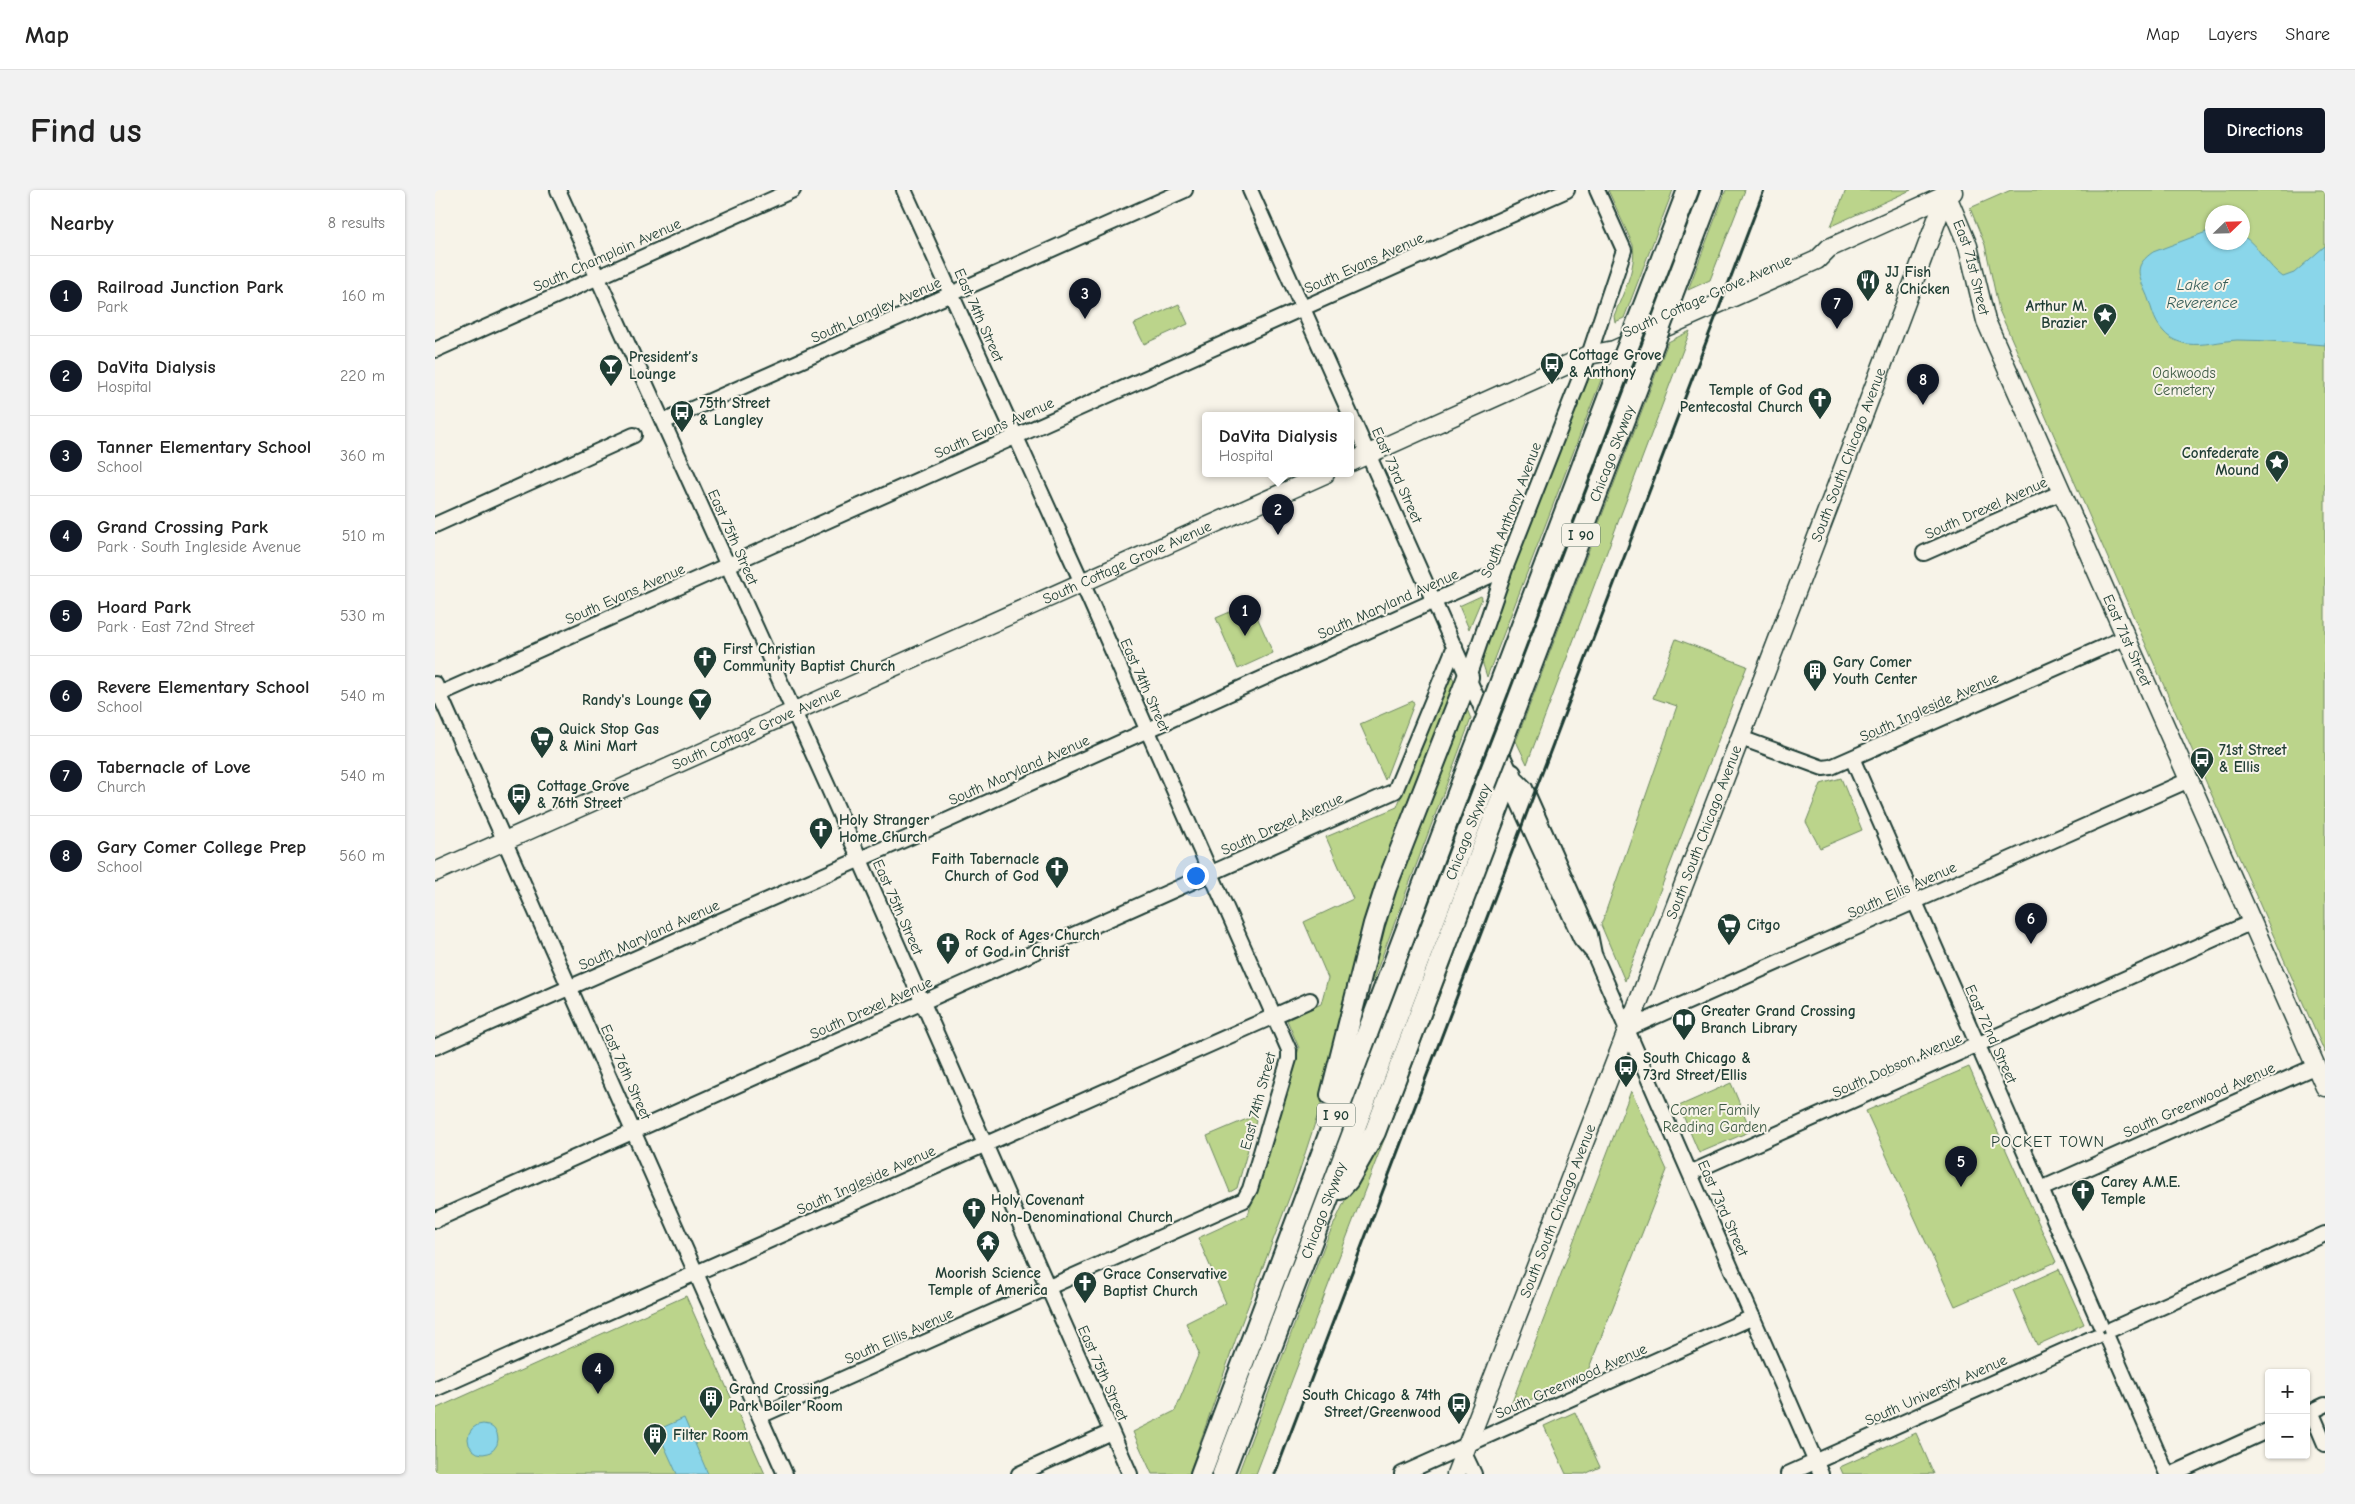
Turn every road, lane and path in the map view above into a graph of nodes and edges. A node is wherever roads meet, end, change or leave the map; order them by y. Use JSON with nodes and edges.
{"nodes":[{"id":1,"x":558,"y":190,"type":"edge"},
{"id":2,"x":793,"y":190,"type":"edge"},
{"id":3,"x":905,"y":190,"type":"edge"},
{"id":4,"x":1185,"y":190,"type":"edge"},
{"id":5,"x":1250,"y":190,"type":"edge"},
{"id":6,"x":1567,"y":190,"type":"edge"},
{"id":7,"x":1597,"y":190,"type":"edge"},
{"id":8,"x":1688,"y":190,"type":"edge"},
{"id":9,"x":1712,"y":190,"type":"edge"},
{"id":10,"x":1949,"y":191,"type":"edge"},
{"id":11,"x":598,"y":277,"type":"junction"},
{"id":12,"x":951,"y":294,"type":"junction"},
{"id":13,"x":1304,"y":308,"type":"junction"},
{"id":14,"x":435,"y":350,"type":"edge"},
{"id":15,"x":1589,"y":356,"type":"junction"},
{"id":16,"x":1351,"y":412,"type":"edge"},
{"id":17,"x":1354,"y":419,"type":"edge"},
{"id":18,"x":663,"y":422,"type":"junction"},
{"id":19,"x":634,"y":435,"type":"dead end"},
{"id":20,"x":1016,"y":436,"type":"junction"},
{"id":21,"x":1370,"y":454,"type":"junction"},
{"id":22,"x":1354,"y":461,"type":"edge"},
{"id":23,"x":1318,"y":477,"type":"edge"},
{"id":24,"x":2062,"y":492,"type":"junction"},
{"id":25,"x":435,"y":525,"type":"edge"},
{"id":26,"x":1924,"y":553,"type":"dead end"},
{"id":27,"x":728,"y":565,"type":"junction"},
{"id":28,"x":1505,"y":569,"type":"junction"},
{"id":29,"x":1082,"y":582,"type":"junction"},
{"id":30,"x":1435,"y":601,"type":"junction"},
{"id":31,"x":2126,"y":637,"type":"junction"},
{"id":32,"x":1455,"y":646,"type":"junction"},
{"id":33,"x":1468,"y":677,"type":"junction"},
{"id":34,"x":437,"y":691,"type":"edge"},
{"id":35,"x":793,"y":710,"type":"junction"},
{"id":36,"x":1147,"y":730,"type":"junction"},
{"id":37,"x":1741,"y":738,"type":"junction"},
{"id":38,"x":1851,"y":758,"type":"junction"},
{"id":39,"x":1511,"y":774,"type":"junction"},
{"id":40,"x":2189,"y":780,"type":"junction"},
{"id":41,"x":506,"y":840,"type":"junction"},
{"id":42,"x":859,"y":859,"type":"junction"},
{"id":43,"x":435,"y":872,"type":"edge"},
{"id":44,"x":1211,"y":873,"type":"junction"},
{"id":45,"x":1915,"y":902,"type":"junction"},
{"id":46,"x":2252,"y":922,"type":"junction"},
{"id":47,"x":571,"y":988,"type":"junction"},
{"id":48,"x":1310,"y":1000,"type":"dead end"},
{"id":49,"x":922,"y":1002,"type":"junction"},
{"id":50,"x":1274,"y":1016,"type":"junction"},
{"id":51,"x":1627,"y":1029,"type":"junction"},
{"id":52,"x":1978,"y":1046,"type":"junction"},
{"id":53,"x":435,"y":1048,"type":"edge"},
{"id":54,"x":2316,"y":1066,"type":"junction"},
{"id":55,"x":2325,"y":1087,"type":"edge"},
{"id":56,"x":634,"y":1131,"type":"junction"},
{"id":57,"x":1327,"y":1137,"type":"junction"},
{"id":58,"x":985,"y":1145,"type":"junction"},
{"id":59,"x":1690,"y":1174,"type":"junction"},
{"id":60,"x":2041,"y":1189,"type":"junction"},
{"id":61,"x":1244,"y":1200,"type":"joint"},
{"id":62,"x":1327,"y":1204,"type":"junction"},
{"id":63,"x":435,"y":1220,"type":"edge"},
{"id":64,"x":2325,"y":1234,"type":"edge"},
{"id":65,"x":697,"y":1273,"type":"junction"},
{"id":66,"x":1047,"y":1288,"type":"junction"},
{"id":67,"x":1753,"y":1317,"type":"junction"},
{"id":68,"x":2104,"y":1332,"type":"junction"},
{"id":69,"x":435,"y":1389,"type":"edge"},
{"id":70,"x":2325,"y":1405,"type":"edge"},
{"id":71,"x":2310,"y":1412,"type":"edge"},
{"id":72,"x":2310,"y":1414,"type":"edge"},
{"id":73,"x":760,"y":1416,"type":"junction"},
{"id":74,"x":1111,"y":1432,"type":"junction"},
{"id":75,"x":2265,"y":1432,"type":"edge"},
{"id":76,"x":2325,"y":1444,"type":"edge"},
{"id":77,"x":1466,"y":1449,"type":"junction"},
{"id":78,"x":1819,"y":1468,"type":"edge"},
{"id":79,"x":785,"y":1474,"type":"edge"},
{"id":80,"x":1019,"y":1474,"type":"edge"},
{"id":81,"x":1130,"y":1474,"type":"edge"},
{"id":82,"x":1201,"y":1474,"type":"edge"},
{"id":83,"x":1223,"y":1474,"type":"edge"},
{"id":84,"x":1401,"y":1474,"type":"edge"},
{"id":85,"x":1456,"y":1474,"type":"edge"},
{"id":86,"x":1474,"y":1474,"type":"edge"},
{"id":87,"x":1788,"y":1474,"type":"edge"},
{"id":88,"x":2167,"y":1474,"type":"edge"},
{"id":89,"x":2172,"y":1474,"type":"edge"}],
"edges":[{"from":1,"to":11,"type":"street","name":"East 75th Street"},
{"from":2,"to":11,"type":"street","name":"South Champlain Avenue"},
{"from":3,"to":12,"type":"street","name":"East 74th Street"},
{"from":4,"to":12,"type":"street","name":"South Langley Avenue"},
{"from":5,"to":13,"type":"street","name":"East 73rd Street"},
{"from":6,"to":13,"type":"street","name":"South Evans Avenue"},
{"from":7,"to":15,"type":"street"},
{"from":8,"to":57,"type":"highway","name":"Chicago Skyway","number":"I 90","bridge":true},
{"from":9,"to":62,"type":"highway","name":"Chicago Skyway","number":"I 90","bridge":true},
{"from":10,"to":15,"type":"main road","name":"South Cottage Grove Avenue"},
{"from":10,"to":24,"type":"main road","name":"East 71st Street"},
{"from":10,"to":37,"type":"main road","name":"South South Chicago Avenue"},
{"from":11,"to":14,"type":"street","name":"South Champlain Avenue"},
{"from":11,"to":18,"type":"street","name":"East 75th Street"},
{"from":12,"to":18,"type":"street","name":"South Langley Avenue"},
{"from":12,"to":20,"type":"street","name":"East 74th Street"},
{"from":13,"to":16,"type":"street","name":"East 73rd Street"},
{"from":13,"to":20,"type":"street","name":"South Evans Avenue"},
{"from":15,"to":21,"type":"main road","name":"South Cottage Grove Avenue"},
{"from":15,"to":28,"type":"street","name":"South Anthony Avenue"},
{"from":17,"to":21,"type":"street","name":"East 73rd Street"},
{"from":18,"to":27,"type":"street","name":"East 75th Street"},
{"from":19,"to":25,"type":"street"},
{"from":20,"to":27,"type":"street","name":"South Evans Avenue"},
{"from":20,"to":29,"type":"street","name":"East 74th Street"},
{"from":21,"to":22,"type":"main road","name":"South Cottage Grove Avenue"},
{"from":21,"to":30,"type":"street","name":"East 73rd Street"},
{"from":23,"to":29,"type":"main road","name":"South Cottage Grove Avenue"},
{"from":24,"to":26,"type":"street","name":"South Drexel Avenue"},
{"from":24,"to":31,"type":"main road","name":"East 71st Street"},
{"from":27,"to":34,"type":"street","name":"South Evans Avenue"},
{"from":27,"to":35,"type":"street","name":"East 75th Street"},
{"from":28,"to":30,"type":"street","name":"South Maryland Avenue"},
{"from":28,"to":33,"type":"street","name":"South Anthony Avenue"},
{"from":29,"to":35,"type":"main road","name":"South Cottage Grove Avenue"},
{"from":29,"to":36,"type":"street","name":"East 74th Street"},
{"from":30,"to":32,"type":"street","name":"East 73rd Street"},
{"from":30,"to":36,"type":"street","name":"South Maryland Avenue"},
{"from":31,"to":38,"type":"street","name":"South Ingleside Avenue"},
{"from":31,"to":40,"type":"main road","name":"East 71st Street"},
{"from":32,"to":33,"type":"street","name":"East 73rd Street"},
{"from":32,"to":44,"type":"street","name":"South Drexel Avenue"},
{"from":33,"to":39,"type":"street","name":"East 73rd Street"},
{"from":33,"to":57,"type":"highway"},
{"from":34,"to":41,"type":"street","name":"East 76th Street"},
{"from":35,"to":41,"type":"main road","name":"South Cottage Grove Avenue"},
{"from":35,"to":42,"type":"street","name":"East 75th Street"},
{"from":36,"to":42,"type":"street","name":"South Maryland Avenue"},
{"from":36,"to":44,"type":"street","name":"East 74th Street"},
{"from":37,"to":38,"type":"street","name":"South Ingleside Avenue"},
{"from":37,"to":51,"type":"main road","name":"South South Chicago Avenue"},
{"from":38,"to":45,"type":"street","name":"East 72nd Street"},
{"from":39,"to":51,"type":"street","name":"East 73rd Street"},
{"from":39,"to":62,"type":"highway"},
{"from":40,"to":45,"type":"street","name":"South Ellis Avenue"},
{"from":40,"to":46,"type":"main road","name":"East 71st Street"},
{"from":41,"to":43,"type":"main road","name":"South Cottage Grove Avenue"},
{"from":41,"to":47,"type":"street","name":"East 76th Street"},
{"from":42,"to":47,"type":"street","name":"South Maryland Avenue"},
{"from":42,"to":49,"type":"street","name":"East 75th Street"},
{"from":44,"to":49,"type":"street","name":"South Drexel Avenue"},
{"from":44,"to":50,"type":"street","name":"East 74th Street"},
{"from":45,"to":51,"type":"street","name":"South Ellis Avenue"},
{"from":45,"to":52,"type":"street","name":"East 72nd Street"},
{"from":46,"to":52,"type":"street","name":"South Dobson Avenue"},
{"from":46,"to":54,"type":"main road","name":"East 71st Street"},
{"from":47,"to":53,"type":"street","name":"South Maryland Avenue"},
{"from":47,"to":56,"type":"street","name":"East 76th Street"},
{"from":48,"to":50,"type":"street","name":"South Ingleside Avenue"},
{"from":49,"to":56,"type":"street","name":"South Drexel Avenue"},
{"from":49,"to":58,"type":"street","name":"East 75th Street"},
{"from":50,"to":58,"type":"street","name":"South Ingleside Avenue"},
{"from":50,"to":61,"type":"street","name":"East 74th Street"},
{"from":51,"to":59,"type":"street","name":"East 73rd Street"},
{"from":51,"to":77,"type":"main road","name":"South South Chicago Avenue"},
{"from":52,"to":59,"type":"street","name":"South Dobson Avenue"},
{"from":52,"to":60,"type":"street","name":"East 72nd Street"},
{"from":54,"to":55,"type":"main road","name":"East 71st Street"},
{"from":54,"to":60,"type":"street","name":"South Greenwood Avenue"},
{"from":56,"to":63,"type":"street","name":"South Drexel Avenue"},
{"from":56,"to":65,"type":"street","name":"East 76th Street"},
{"from":57,"to":82,"type":"highway","name":"Chicago Skyway","number":"I 90"},
{"from":58,"to":65,"type":"street","name":"South Ingleside Avenue"},
{"from":58,"to":66,"type":"street","name":"East 75th Street"},
{"from":59,"to":67,"type":"street","name":"East 73rd Street"},
{"from":60,"to":68,"type":"street","name":"East 72nd Street"},
{"from":61,"to":66,"type":"street","name":"South Ellis Avenue"},
{"from":62,"to":83,"type":"highway","name":"Chicago Skyway","number":"I 90"},
{"from":64,"to":68,"type":"street","name":"South University Avenue"},
{"from":65,"to":69,"type":"street","name":"South Ingleside Avenue"},
{"from":65,"to":73,"type":"street","name":"East 76th Street"},
{"from":66,"to":73,"type":"street","name":"South Ellis Avenue"},
{"from":66,"to":74,"type":"street","name":"East 75th Street"},
{"from":67,"to":77,"type":"street","name":"South Greenwood Avenue"},
{"from":67,"to":78,"type":"street","name":"East 73rd Street"},
{"from":68,"to":78,"type":"street","name":"South University Avenue"},
{"from":68,"to":88,"type":"street","name":"East 72nd Street"},
{"from":70,"to":71,"type":"street"},
{"from":72,"to":76,"type":"street"},
{"from":73,"to":79,"type":"street","name":"East 76th Street"},
{"from":74,"to":80,"type":"street"},
{"from":74,"to":81,"type":"street","name":"East 75th Street"},
{"from":75,"to":89,"type":"street"},
{"from":77,"to":84,"type":"street","name":"South Greenwood Avenue"},
{"from":77,"to":85,"type":"main road","name":"South South Chicago Avenue"},
{"from":77,"to":86,"type":"street"},
{"from":78,"to":87,"type":"street","name":"South University Avenue"}]}
